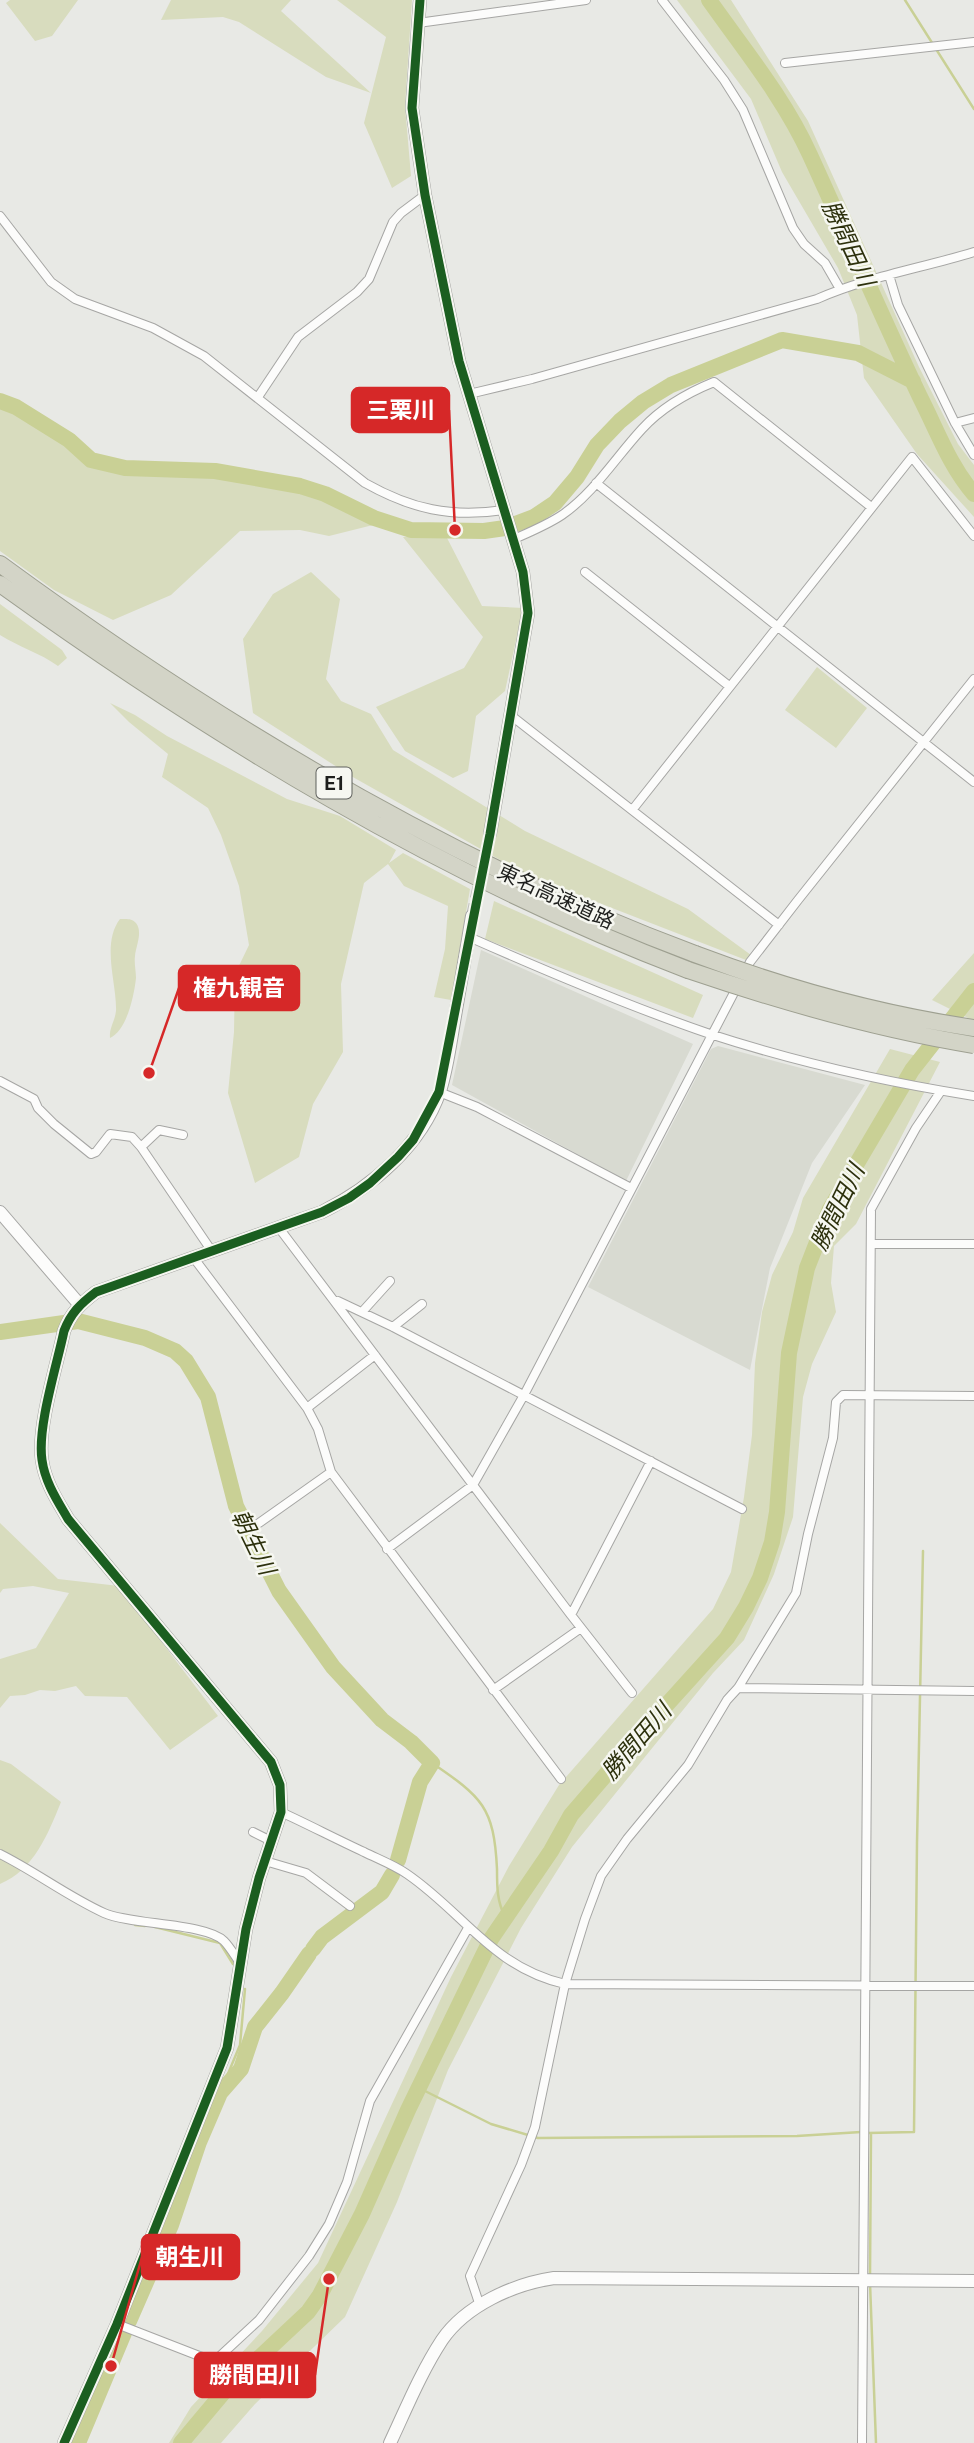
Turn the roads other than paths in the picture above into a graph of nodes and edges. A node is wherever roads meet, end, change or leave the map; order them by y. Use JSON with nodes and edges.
{"nodes":[{"id":1,"x":421,"y":0,"type":"edge"},
{"id":2,"x":586,"y":0,"type":"edge"},
{"id":3,"x":662,"y":0,"type":"edge"},
{"id":4,"x":563,"y":1,"type":"edge"},
{"id":5,"x":418,"y":23,"type":"junction"},
{"id":6,"x":974,"y":42,"type":"edge"},
{"id":7,"x":785,"y":63,"type":"dead end"},
{"id":8,"x":425,"y":195,"type":"junction"},
{"id":9,"x":0,"y":216,"type":"edge"},
{"id":10,"x":974,"y":252,"type":"edge"},
{"id":11,"x":887,"y":276,"type":"junction"},
{"id":12,"x":843,"y":288,"type":"junction"},
{"id":13,"x":469,"y":394,"type":"junction"},
{"id":14,"x":258,"y":397,"type":"junction"},
{"id":15,"x":974,"y":418,"type":"edge"},
{"id":16,"x":955,"y":423,"type":"junction"},
{"id":17,"x":974,"y":456,"type":"edge"},
{"id":18,"x":596,"y":483,"type":"junction"},
{"id":19,"x":871,"y":507,"type":"junction"},
{"id":20,"x":504,"y":510,"type":"junction"},
{"id":21,"x":974,"y":536,"type":"edge"},
{"id":22,"x":514,"y":539,"type":"junction"},
{"id":23,"x":0,"y":564,"type":"edge"},
{"id":24,"x":585,"y":572,"type":"dead end"},
{"id":25,"x":0,"y":584,"type":"edge"},
{"id":26,"x":777,"y":626,"type":"junction"},
{"id":27,"x":974,"y":679,"type":"edge"},
{"id":28,"x":729,"y":686,"type":"junction"},
{"id":29,"x":509,"y":714,"type":"junction"},
{"id":30,"x":923,"y":742,"type":"junction"},
{"id":31,"x":974,"y":782,"type":"edge"},
{"id":32,"x":633,"y":809,"type":"junction"},
{"id":33,"x":490,"y":834,"type":"tunnel mouth"},
{"id":34,"x":472,"y":916,"type":"tunnel mouth"},
{"id":35,"x":779,"y":925,"type":"junction"},
{"id":36,"x":469,"y":937,"type":"junction"},
{"id":37,"x":974,"y":1028,"type":"edge"},
{"id":38,"x":712,"y":1034,"type":"junction"},
{"id":39,"x":974,"y":1045,"type":"edge"},
{"id":40,"x":0,"y":1081,"type":"edge"},
{"id":41,"x":941,"y":1091,"type":"junction"},
{"id":42,"x":439,"y":1092,"type":"junction"},
{"id":43,"x":974,"y":1096,"type":"edge"},
{"id":44,"x":183,"y":1135,"type":"dead end"},
{"id":45,"x":141,"y":1147,"type":"junction"},
{"id":46,"x":631,"y":1188,"type":"junction"},
{"id":47,"x":0,"y":1212,"type":"edge"},
{"id":48,"x":279,"y":1227,"type":"junction"},
{"id":49,"x":871,"y":1244,"type":"junction"},
{"id":50,"x":974,"y":1244,"type":"edge"},
{"id":51,"x":211,"y":1250,"type":"junction"},
{"id":52,"x":193,"y":1256,"type":"junction"},
{"id":53,"x":390,"y":1282,"type":"dead end"},
{"id":54,"x":335,"y":1300,"type":"junction"},
{"id":55,"x":79,"y":1304,"type":"junction"},
{"id":56,"x":422,"y":1304,"type":"dead end"},
{"id":57,"x":362,"y":1312,"type":"junction"},
{"id":58,"x":393,"y":1327,"type":"junction"},
{"id":59,"x":375,"y":1355,"type":"junction"},
{"id":60,"x":524,"y":1395,"type":"junction"},
{"id":61,"x":870,"y":1395,"type":"junction"},
{"id":62,"x":974,"y":1396,"type":"edge"},
{"id":63,"x":307,"y":1408,"type":"junction"},
{"id":64,"x":651,"y":1461,"type":"junction"},
{"id":65,"x":331,"y":1472,"type":"junction"},
{"id":66,"x":473,"y":1486,"type":"junction"},
{"id":67,"x":742,"y":1508,"type":"dead end"},
{"id":68,"x":259,"y":1523,"type":"dead end"},
{"id":69,"x":387,"y":1549,"type":"junction"},
{"id":70,"x":571,"y":1615,"type":"junction"},
{"id":71,"x":581,"y":1628,"type":"junction"},
{"id":72,"x":738,"y":1688,"type":"junction"},
{"id":73,"x":493,"y":1690,"type":"junction"},
{"id":74,"x":868,"y":1691,"type":"junction"},
{"id":75,"x":974,"y":1691,"type":"edge"},
{"id":76,"x":632,"y":1693,"type":"dead end"},
{"id":77,"x":561,"y":1779,"type":"dead end"},
{"id":78,"x":281,"y":1812,"type":"junction"},
{"id":79,"x":253,"y":1832,"type":"dead end"},
{"id":80,"x":271,"y":1841,"type":"junction"},
{"id":81,"x":0,"y":1854,"type":"edge"},
{"id":82,"x":265,"y":1861,"type":"junction"},
{"id":83,"x":350,"y":1906,"type":"dead end"},
{"id":84,"x":468,"y":1928,"type":"junction"},
{"id":85,"x":240,"y":1963,"type":"junction"},
{"id":86,"x":565,"y":1984,"type":"junction"},
{"id":87,"x":866,"y":1986,"type":"junction"},
{"id":88,"x":974,"y":1986,"type":"edge"},
{"id":89,"x":868,"y":2280,"type":"junction"},
{"id":90,"x":974,"y":2281,"type":"edge"},
{"id":91,"x":480,"y":2306,"type":"junction"},
{"id":92,"x":117,"y":2324,"type":"junction"},
{"id":93,"x":64,"y":2443,"type":"edge"},
{"id":94,"x":390,"y":2443,"type":"edge"},
{"id":95,"x":862,"y":2443,"type":"edge"}],
"edges":[{"from":1,"to":5,"type":"street"},
{"from":2,"to":4,"type":"street"},
{"from":3,"to":12,"type":"street"},
{"from":4,"to":5,"type":"street"},
{"from":5,"to":8,"type":"street"},
{"from":6,"to":7,"type":"street"},
{"from":8,"to":13,"type":"street"},
{"from":8,"to":14,"type":"street"},
{"from":9,"to":14,"type":"street"},
{"from":10,"to":11,"type":"street"},
{"from":11,"to":12,"type":"street"},
{"from":11,"to":16,"type":"street"},
{"from":12,"to":13,"type":"street"},
{"from":13,"to":20,"type":"street"},
{"from":14,"to":20,"type":"street"},
{"from":15,"to":16,"type":"street"},
{"from":16,"to":17,"type":"street"},
{"from":18,"to":19,"type":"street"},
{"from":18,"to":22,"type":"street"},
{"from":18,"to":26,"type":"street"},
{"from":19,"to":21,"type":"street"},
{"from":19,"to":26,"type":"street"},
{"from":20,"to":22,"type":"street"},
{"from":22,"to":29,"type":"street"},
{"from":23,"to":37,"type":"highway","name":"東名高速道路","number":"E1","bridge":true},
{"from":24,"to":28,"type":"street"},
{"from":25,"to":39,"type":"highway","name":"東名高速道路","number":"E1","bridge":true},
{"from":26,"to":28,"type":"street"},
{"from":26,"to":30,"type":"street"},
{"from":27,"to":30,"type":"street"},
{"from":28,"to":32,"type":"street"},
{"from":29,"to":32,"type":"street"},
{"from":29,"to":33,"type":"street"},
{"from":30,"to":31,"type":"street"},
{"from":30,"to":35,"type":"street"},
{"from":32,"to":35,"type":"street"},
{"from":34,"to":36,"type":"street"},
{"from":35,"to":38,"type":"street"},
{"from":36,"to":38,"type":"street"},
{"from":36,"to":42,"type":"street"},
{"from":38,"to":41,"type":"street"},
{"from":38,"to":46,"type":"street"},
{"from":40,"to":45,"type":"street"},
{"from":41,"to":43,"type":"street"},
{"from":41,"to":49,"type":"street"},
{"from":42,"to":46,"type":"street"},
{"from":42,"to":48,"type":"street"},
{"from":44,"to":45,"type":"street"},
{"from":45,"to":51,"type":"street"},
{"from":46,"to":60,"type":"street"},
{"from":47,"to":55,"type":"street"},
{"from":48,"to":51,"type":"street"},
{"from":48,"to":54,"type":"street"},
{"from":49,"to":50,"type":"street"},
{"from":49,"to":61,"type":"street"},
{"from":51,"to":52,"type":"street"},
{"from":52,"to":55,"type":"street"},
{"from":52,"to":63,"type":"street"},
{"from":53,"to":57,"type":"street"},
{"from":54,"to":57,"type":"street"},
{"from":54,"to":59,"type":"street"},
{"from":55,"to":78,"type":"street"},
{"from":56,"to":58,"type":"street"},
{"from":57,"to":58,"type":"street"},
{"from":58,"to":60,"type":"street"},
{"from":59,"to":63,"type":"street"},
{"from":59,"to":66,"type":"street"},
{"from":60,"to":64,"type":"street"},
{"from":60,"to":66,"type":"street"},
{"from":61,"to":62,"type":"street"},
{"from":61,"to":72,"type":"street"},
{"from":61,"to":74,"type":"street"},
{"from":63,"to":65,"type":"street"},
{"from":64,"to":67,"type":"street"},
{"from":64,"to":70,"type":"street"},
{"from":65,"to":68,"type":"street"},
{"from":65,"to":69,"type":"street"},
{"from":66,"to":69,"type":"street"},
{"from":66,"to":70,"type":"street"},
{"from":69,"to":73,"type":"street"},
{"from":70,"to":71,"type":"street"},
{"from":71,"to":73,"type":"street"},
{"from":71,"to":76,"type":"street"},
{"from":72,"to":74,"type":"street"},
{"from":72,"to":86,"type":"street"},
{"from":73,"to":77,"type":"street"},
{"from":74,"to":75,"type":"street"},
{"from":74,"to":87,"type":"street"},
{"from":78,"to":80,"type":"street"},
{"from":78,"to":84,"type":"street"},
{"from":79,"to":80,"type":"street"},
{"from":80,"to":82,"type":"street"},
{"from":81,"to":85,"type":"street"},
{"from":82,"to":83,"type":"street"},
{"from":82,"to":85,"type":"street"},
{"from":84,"to":86,"type":"street"},
{"from":84,"to":92,"type":"street"},
{"from":85,"to":92,"type":"street"},
{"from":86,"to":87,"type":"street"},
{"from":86,"to":91,"type":"street"},
{"from":87,"to":88,"type":"street"},
{"from":87,"to":89,"type":"street"},
{"from":89,"to":90,"type":"street"},
{"from":89,"to":91,"type":"street"},
{"from":89,"to":95,"type":"street"},
{"from":91,"to":94,"type":"street"},
{"from":92,"to":93,"type":"street"}]}
